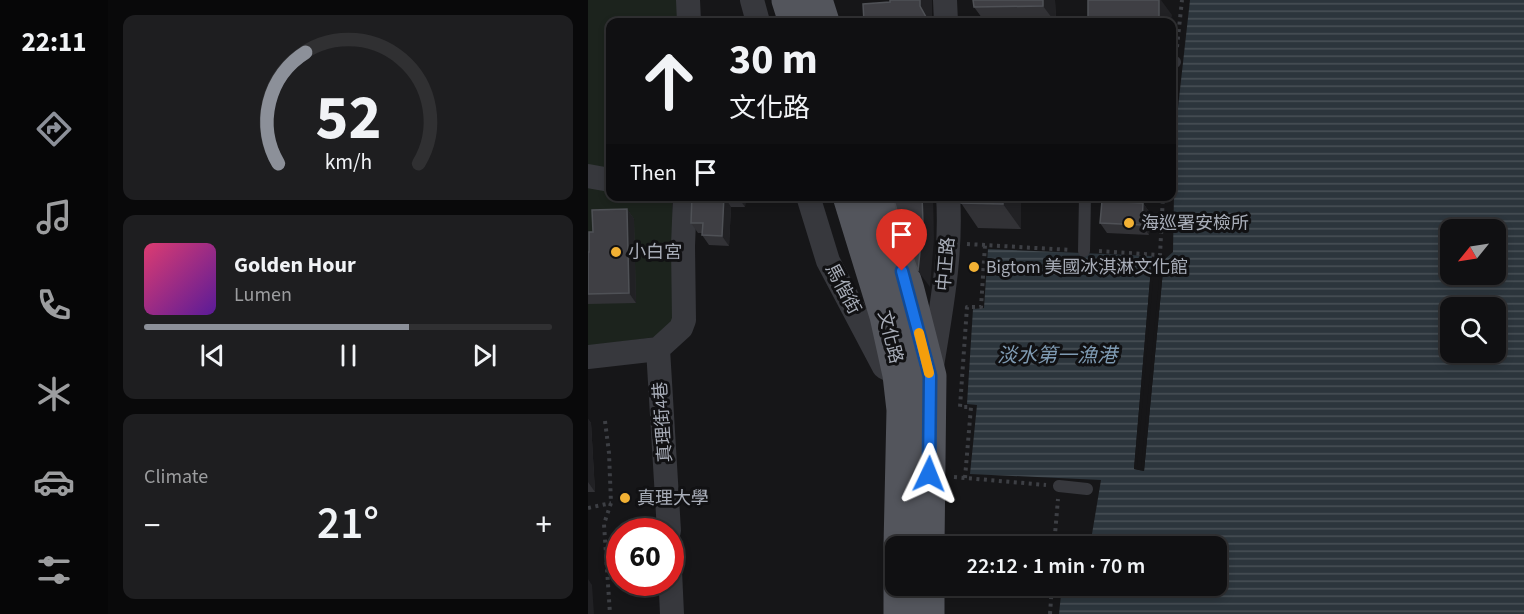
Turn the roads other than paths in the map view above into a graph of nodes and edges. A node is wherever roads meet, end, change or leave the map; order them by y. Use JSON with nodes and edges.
{"nodes":[{"id":1,"x":688,"y":0,"type":"edge"},
{"id":2,"x":752,"y":0,"type":"edge"},
{"id":3,"x":788,"y":0,"type":"edge"},
{"id":4,"x":816,"y":0,"type":"edge"},
{"id":5,"x":945,"y":0,"type":"edge"},
{"id":6,"x":689,"y":18,"type":"edge"},
{"id":7,"x":757,"y":18,"type":"edge"},
{"id":8,"x":794,"y":18,"type":"edge"},
{"id":9,"x":822,"y":18,"type":"edge"},
{"id":10,"x":946,"y":18,"type":"edge"},
{"id":11,"x":588,"y":176,"type":"edge"},
{"id":12,"x":606,"y":179,"type":"edge"},
{"id":13,"x":685,"y":201,"type":"edge"},
{"id":14,"x":810,"y":201,"type":"edge"},
{"id":15,"x":851,"y":201,"type":"edge"},
{"id":16,"x":880,"y":201,"type":"edge"},
{"id":17,"x":948,"y":201,"type":"edge"},
{"id":18,"x":1085,"y":201,"type":"edge"},
{"id":19,"x":1084,"y":250,"type":"dead end"},
{"id":20,"x":658,"y":349,"type":"junction"},
{"id":21,"x":588,"y":357,"type":"edge"},
{"id":22,"x":915,"y":376,"type":"junction"},
{"id":23,"x":1059,"y":486,"type":"road end"},
{"id":24,"x":1087,"y":489,"type":"dead end"},
{"id":25,"x":668,"y":518,"type":"edge"},
{"id":26,"x":900,"y":536,"type":"edge"},
{"id":27,"x":929,"y":536,"type":"edge"},
{"id":28,"x":671,"y":596,"type":"edge"},
{"id":29,"x":900,"y":596,"type":"edge"},
{"id":30,"x":928,"y":596,"type":"edge"},
{"id":31,"x":672,"y":614,"type":"edge"},
{"id":32,"x":900,"y":614,"type":"edge"},
{"id":33,"x":928,"y":614,"type":"edge"}],
"edges":[{"from":1,"to":6,"type":"street"},
{"from":2,"to":7,"type":"street"},
{"from":3,"to":8,"type":"main road"},
{"from":4,"to":9,"type":"main road"},
{"from":5,"to":10,"type":"street"},
{"from":11,"to":12,"type":"street"},
{"from":13,"to":20,"type":"street"},
{"from":14,"to":22,"type":"street","name":"馬偕街"},
{"from":15,"to":22,"type":"main road","name":"文化路"},
{"from":16,"to":22,"type":"main road","name":"文化路"},
{"from":17,"to":22,"type":"street","name":"中正路"},
{"from":18,"to":19,"type":"lane"},
{"from":20,"to":21,"type":"street"},
{"from":20,"to":25,"type":"street","name":"真理街4巷"},
{"from":22,"to":26,"type":"main road","name":"中正路"},
{"from":22,"to":27,"type":"main road","name":"中正路"},
{"from":23,"to":24,"type":"lane"},
{"from":28,"to":31,"type":"street"},
{"from":29,"to":32,"type":"main road"},
{"from":30,"to":33,"type":"main road"}]}
